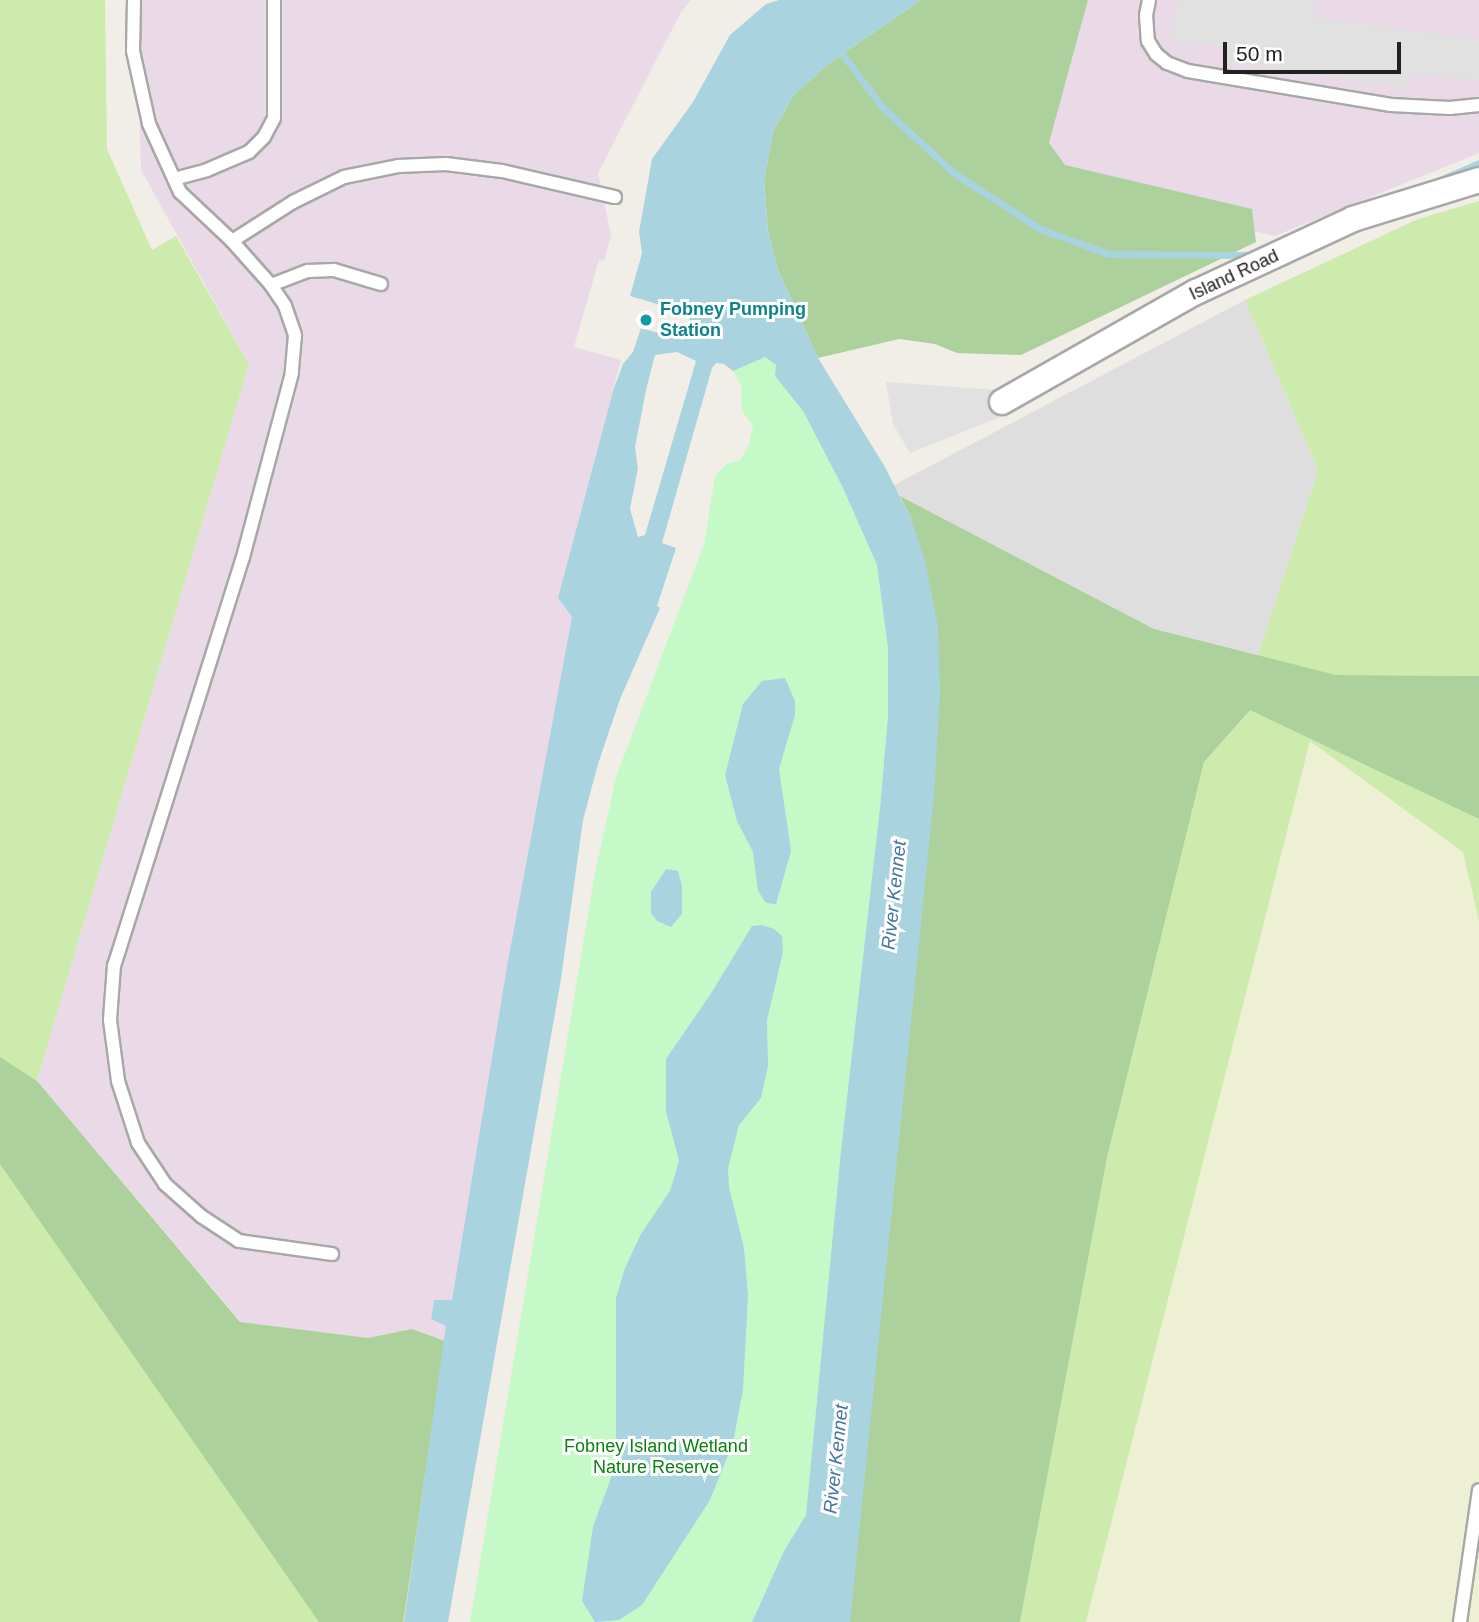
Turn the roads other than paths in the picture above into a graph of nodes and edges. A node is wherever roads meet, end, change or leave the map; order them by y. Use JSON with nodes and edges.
{"nodes":[{"id":1,"x":134,"y":0,"type":"edge"},
{"id":2,"x":274,"y":0,"type":"edge"},
{"id":3,"x":1149,"y":0,"type":"edge"},
{"id":4,"x":1479,"y":104,"type":"edge"},
{"id":5,"x":174,"y":179,"type":"junction"},
{"id":6,"x":1479,"y":180,"type":"edge"},
{"id":7,"x":615,"y":197,"type":"dead end"},
{"id":8,"x":232,"y":241,"type":"junction"},
{"id":9,"x":381,"y":284,"type":"dead end"},
{"id":10,"x":271,"y":285,"type":"junction"},
{"id":11,"x":1002,"y":402,"type":"dead end"},
{"id":12,"x":332,"y":1254,"type":"dead end"},
{"id":13,"x":1479,"y":1490,"type":"edge"},
{"id":14,"x":1460,"y":1622,"type":"edge"}],
"edges":[{"from":1,"to":5,"type":"lane"},
{"from":2,"to":5,"type":"lane"},
{"from":3,"to":4,"type":"lane"},
{"from":5,"to":8,"type":"lane"},
{"from":6,"to":11,"type":"street","name":"Island Road"},
{"from":7,"to":8,"type":"lane"},
{"from":8,"to":10,"type":"lane"},
{"from":9,"to":10,"type":"lane"},
{"from":10,"to":12,"type":"lane"},
{"from":13,"to":14,"type":"lane"}]}
